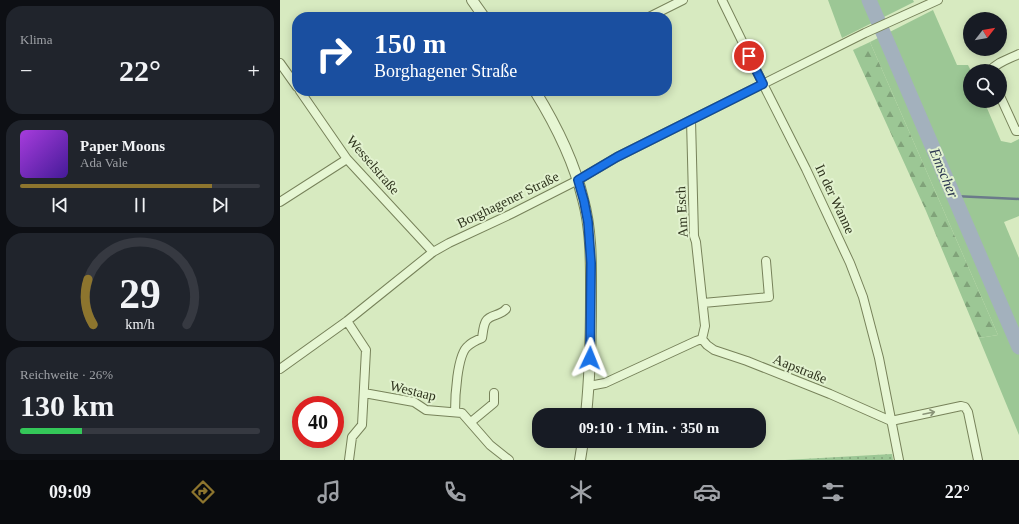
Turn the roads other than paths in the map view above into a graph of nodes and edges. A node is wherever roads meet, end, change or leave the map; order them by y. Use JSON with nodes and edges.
{"nodes":[{"id":1,"x":472,"y":0,"type":"edge"},
{"id":2,"x":683,"y":0,"type":"edge"},
{"id":3,"x":722,"y":0,"type":"edge"},
{"id":4,"x":938,"y":0,"type":"edge"},
{"id":5,"x":480,"y":12,"type":"edge"},
{"id":6,"x":659,"y":12,"type":"edge"},
{"id":7,"x":1019,"y":54,"type":"edge"},
{"id":8,"x":280,"y":63,"type":"edge"},
{"id":9,"x":997,"y":64,"type":"edge"},
{"id":10,"x":292,"y":80,"type":"edge"},
{"id":11,"x":763,"y":84,"type":"junction"},
{"id":12,"x":303,"y":96,"type":"edge"},
{"id":13,"x":538,"y":96,"type":"edge"},
{"id":14,"x":1005,"y":108,"type":"edge"},
{"id":15,"x":691,"y":120,"type":"junction"},
{"id":16,"x":1019,"y":131,"type":"edge"},
{"id":17,"x":347,"y":159,"type":"junction"},
{"id":18,"x":578,"y":180,"type":"junction"},
{"id":19,"x":280,"y":202,"type":"edge"},
{"id":20,"x":434,"y":252,"type":"junction"},
{"id":21,"x":766,"y":261,"type":"dead end"},
{"id":22,"x":703,"y":303,"type":"junction"},
{"id":23,"x":506,"y":309,"type":"dead end"},
{"id":24,"x":347,"y":322,"type":"junction"},
{"id":25,"x":702,"y":339,"type":"junction"},
{"id":26,"x":280,"y":369,"type":"edge"},
{"id":27,"x":589,"y":386,"type":"junction"},
{"id":28,"x":494,"y":393,"type":"dead end"},
{"id":29,"x":364,"y":394,"type":"junction"},
{"id":30,"x":587,"y":408,"type":"edge"},
{"id":31,"x":456,"y":412,"type":"junction"},
{"id":32,"x":891,"y":420,"type":"junction"},
{"id":33,"x":471,"y":422,"type":"junction"},
{"id":34,"x":582,"y":448,"type":"edge"},
{"id":35,"x":349,"y":460,"type":"edge"},
{"id":36,"x":509,"y":460,"type":"edge"},
{"id":37,"x":580,"y":460,"type":"edge"},
{"id":38,"x":899,"y":460,"type":"edge"},
{"id":39,"x":978,"y":460,"type":"edge"}],
"edges":[{"from":1,"to":5,"type":"street"},
{"from":2,"to":6,"type":"street"},
{"from":3,"to":11,"type":"street","name":"In der Wanne"},
{"from":4,"to":11,"type":"street","name":"Borghagener Straße"},
{"from":7,"to":9,"type":"street"},
{"from":8,"to":10,"type":"street"},
{"from":11,"to":15,"type":"street","name":"Borghagener Straße"},
{"from":11,"to":32,"type":"street","name":"In der Wanne"},
{"from":12,"to":17,"type":"street","name":"Wesselstraße"},
{"from":13,"to":18,"type":"street"},
{"from":14,"to":16,"type":"street"},
{"from":15,"to":18,"type":"street","name":"Borghagener Straße"},
{"from":15,"to":22,"type":"street","name":"Am Esch"},
{"from":17,"to":19,"type":"street"},
{"from":17,"to":20,"type":"street","name":"Wesselstraße"},
{"from":18,"to":20,"type":"street","name":"Borghagener Straße"},
{"from":18,"to":27,"type":"street"},
{"from":20,"to":24,"type":"street","name":"Borghagener Straße"},
{"from":21,"to":22,"type":"street"},
{"from":22,"to":25,"type":"street","name":"Am Esch"},
{"from":23,"to":31,"type":"street","name":"Westaap"},
{"from":24,"to":26,"type":"street","name":"Borghagener Straße"},
{"from":24,"to":29,"type":"street"},
{"from":25,"to":27,"type":"street"},
{"from":25,"to":32,"type":"street","name":"Aapstraße"},
{"from":27,"to":30,"type":"street"},
{"from":28,"to":33,"type":"street"},
{"from":29,"to":31,"type":"street","name":"Westaap"},
{"from":29,"to":35,"type":"street"},
{"from":31,"to":33,"type":"street","name":"Westaap"},
{"from":32,"to":38,"type":"street","name":"In der Wanne"},
{"from":32,"to":39,"type":"street","one_way":true},
{"from":33,"to":36,"type":"street","name":"Westaap"},
{"from":34,"to":37,"type":"street"}]}
